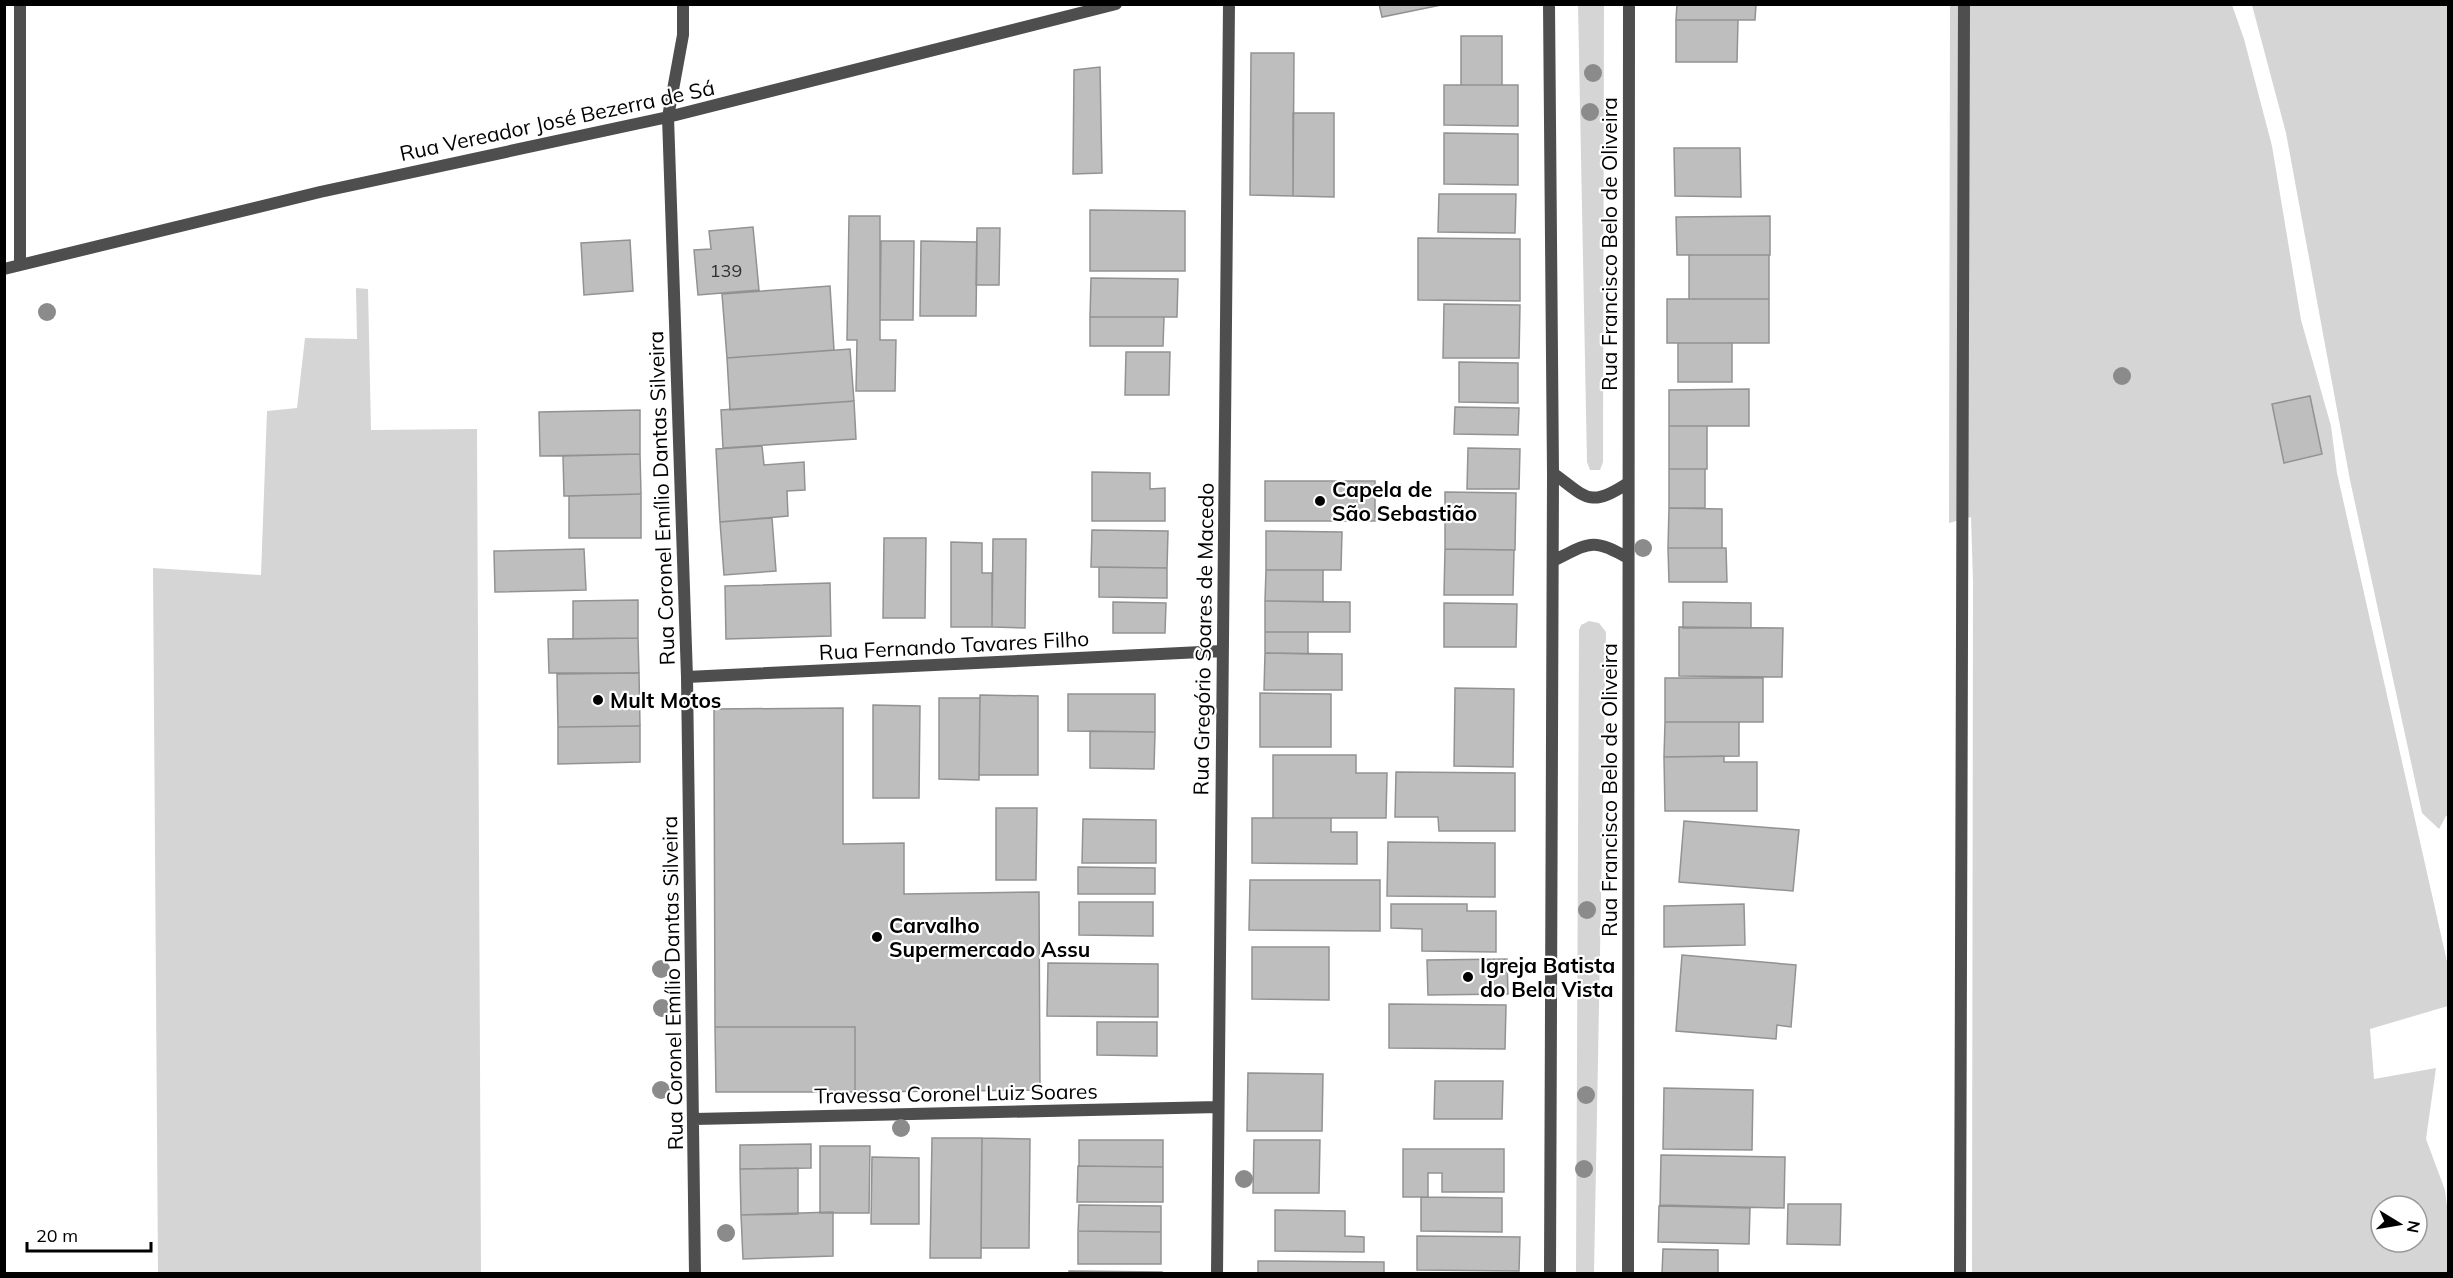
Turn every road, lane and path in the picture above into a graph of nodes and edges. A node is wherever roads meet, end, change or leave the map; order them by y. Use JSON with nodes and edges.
{"nodes":[{"id":1,"x":20,"y":4,"type":"edge"},
{"id":2,"x":683,"y":4,"type":"edge"},
{"id":3,"x":1116,"y":4,"type":"edge"},
{"id":4,"x":1228,"y":4,"type":"edge"},
{"id":5,"x":1550,"y":4,"type":"edge"},
{"id":6,"x":1629,"y":4,"type":"edge"},
{"id":7,"x":1964,"y":4,"type":"edge"},
{"id":8,"x":668,"y":117,"type":"junction"},
{"id":9,"x":20,"y":265,"type":"junction"},
{"id":10,"x":4,"y":269,"type":"edge"},
{"id":11,"x":1553,"y":473,"type":"junction"},
{"id":12,"x":1628,"y":483,"type":"junction"},
{"id":13,"x":1628,"y":558,"type":"junction"},
{"id":14,"x":1553,"y":561,"type":"junction"},
{"id":15,"x":1222,"y":651,"type":"junction"},
{"id":16,"x":687,"y":677,"type":"junction"},
{"id":17,"x":1218,"y":1107,"type":"junction"},
{"id":18,"x":694,"y":1119,"type":"junction"},
{"id":19,"x":695,"y":1274,"type":"edge"},
{"id":20,"x":1217,"y":1274,"type":"edge"},
{"id":21,"x":1550,"y":1274,"type":"edge"},
{"id":22,"x":1628,"y":1274,"type":"edge"},
{"id":23,"x":1960,"y":1274,"type":"edge"}],
"edges":[{"from":1,"to":9,"type":"street"},
{"from":2,"to":8,"type":"street","name":"Rua Coronel Emílio Dantas Silveira"},
{"from":3,"to":8,"type":"street","name":"Rua Vereador José Bezerra de Sá"},
{"from":4,"to":15,"type":"street","name":"Rua Gregório Soares de Macedo"},
{"from":5,"to":11,"type":"street"},
{"from":6,"to":12,"type":"street","name":"Rua Francisco Belo de Oliveira"},
{"from":7,"to":23,"type":"street"},
{"from":8,"to":9,"type":"street","name":"Rua Vereador José Bezerra de Sá"},
{"from":8,"to":16,"type":"street","name":"Rua Coronel Emílio Dantas Silveira"},
{"from":9,"to":10,"type":"street","name":"Rua Vereador José Bezerra de Sá"},
{"from":11,"to":12,"type":"street"},
{"from":11,"to":14,"type":"street"},
{"from":12,"to":13,"type":"street","name":"Rua Francisco Belo de Oliveira"},
{"from":13,"to":14,"type":"street"},
{"from":13,"to":22,"type":"street","name":"Rua Francisco Belo de Oliveira"},
{"from":14,"to":21,"type":"street"},
{"from":15,"to":16,"type":"street","name":"Rua Fernando Tavares Filho"},
{"from":15,"to":17,"type":"street","name":"Rua Gregório Soares de Macedo"},
{"from":16,"to":18,"type":"street","name":"Rua Coronel Emílio Dantas Silveira"},
{"from":17,"to":18,"type":"street","name":"Travessa Coronel Luiz Soares"},
{"from":17,"to":20,"type":"street","name":"Rua Gregório Soares de Macedo"},
{"from":18,"to":19,"type":"street","name":"Rua Coronel Emílio Dantas Silveira"}]}
